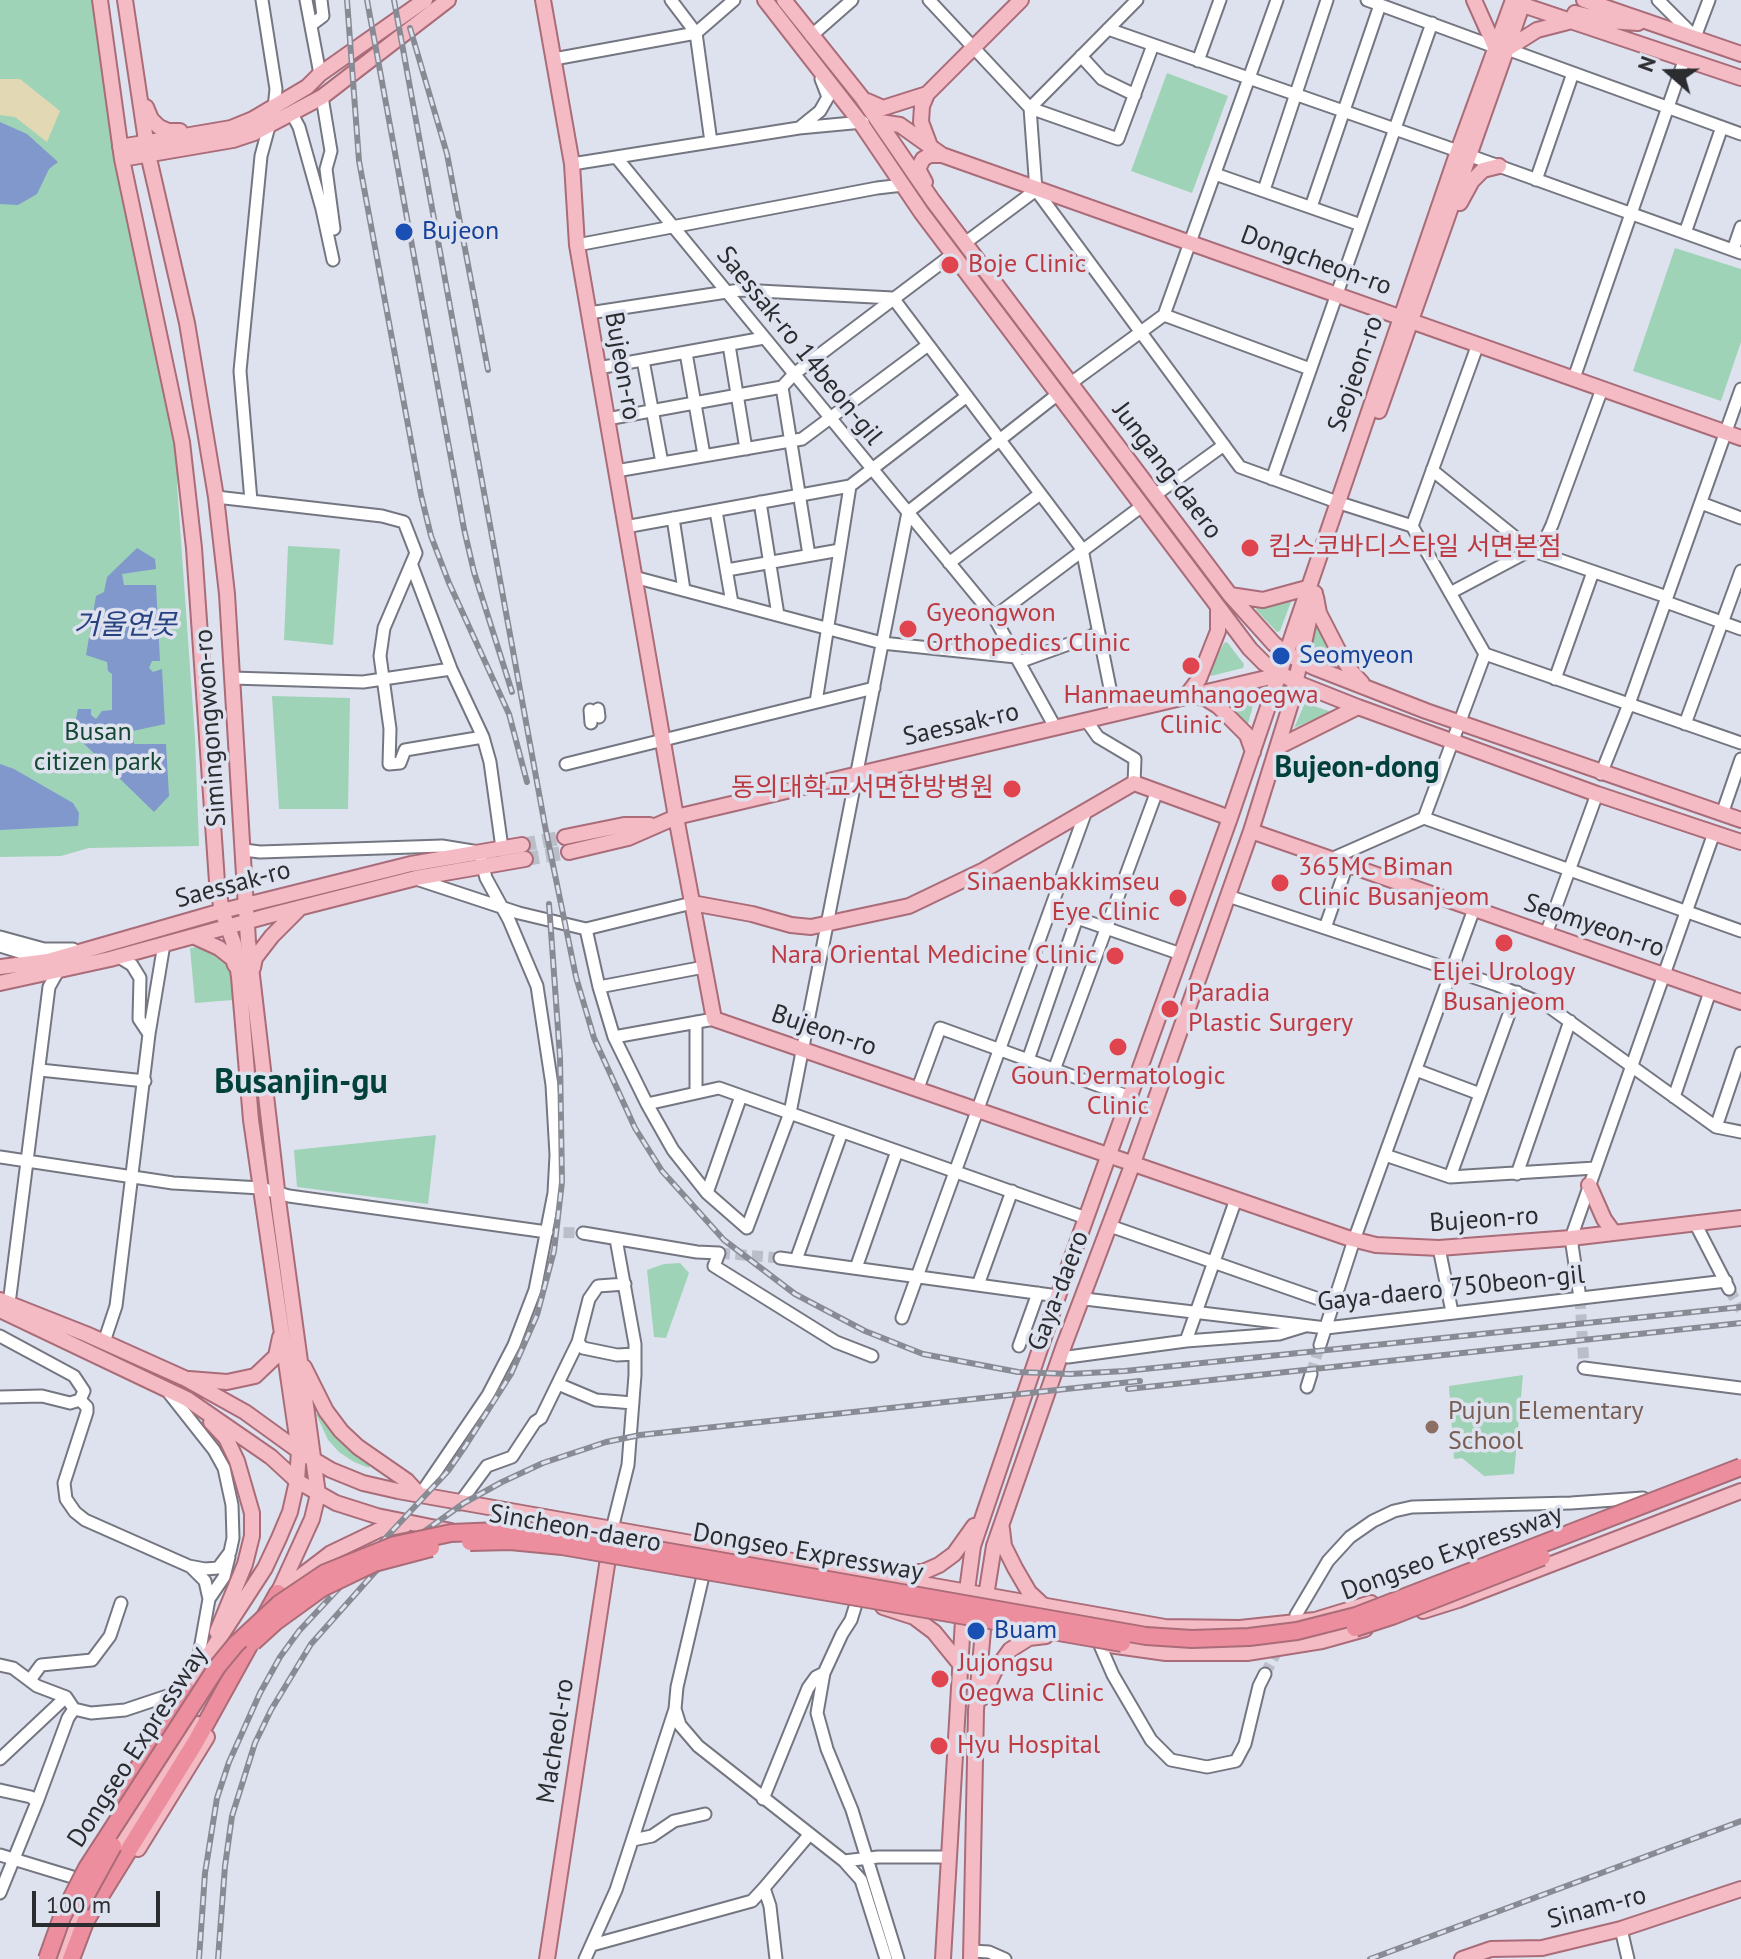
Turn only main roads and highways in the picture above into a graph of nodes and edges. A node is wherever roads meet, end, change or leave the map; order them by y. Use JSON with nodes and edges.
{"nodes":[{"id":1,"x":100,"y":0,"type":"edge"},
{"id":2,"x":125,"y":0,"type":"edge"},
{"id":3,"x":425,"y":0,"type":"edge"},
{"id":4,"x":448,"y":0,"type":"edge"},
{"id":5,"x":543,"y":0,"type":"edge"},
{"id":6,"x":765,"y":0,"type":"edge"},
{"id":7,"x":784,"y":0,"type":"edge"},
{"id":8,"x":1021,"y":0,"type":"edge"},
{"id":9,"x":1474,"y":0,"type":"edge"},
{"id":10,"x":1584,"y":0,"type":"edge"},
{"id":11,"x":1516,"y":1,"type":"edge"},
{"id":12,"x":1646,"y":22,"type":"junction"},
{"id":13,"x":1577,"y":23,"type":"junction"},
{"id":14,"x":1501,"y":48,"type":"junction"},
{"id":15,"x":1741,"y":54,"type":"edge"},
{"id":16,"x":1741,"y":78,"type":"edge"},
{"id":17,"x":927,"y":94,"type":"junction"},
{"id":18,"x":140,"y":99,"type":"junction"},
{"id":19,"x":863,"y":99,"type":"junction"},
{"id":20,"x":880,"y":122,"type":"junction"},
{"id":21,"x":194,"y":141,"type":"junction"},
{"id":22,"x":147,"y":148,"type":"junction"},
{"id":23,"x":121,"y":153,"type":"junction"},
{"id":24,"x":937,"y":153,"type":"junction"},
{"id":25,"x":1463,"y":153,"type":"junction"},
{"id":26,"x":1499,"y":166,"type":"road end"},
{"id":27,"x":158,"y":200,"type":"junction"},
{"id":28,"x":933,"y":201,"type":"junction"},
{"id":29,"x":1445,"y":227,"type":"junction"},
{"id":30,"x":1406,"y":318,"type":"junction"},
{"id":31,"x":1741,"y":438,"type":"edge"},
{"id":32,"x":1311,"y":591,"type":"junction"},
{"id":33,"x":1230,"y":595,"type":"junction"},
{"id":34,"x":1218,"y":606,"type":"junction"},
{"id":35,"x":1293,"y":657,"type":"junction"},
{"id":36,"x":1279,"y":675,"type":"junction"},
{"id":37,"x":1295,"y":682,"type":"junction"},
{"id":38,"x":1365,"y":686,"type":"junction"},
{"id":39,"x":1187,"y":695,"type":"junction"},
{"id":40,"x":1358,"y":707,"type":"junction"},
{"id":41,"x":1278,"y":747,"type":"junction"},
{"id":42,"x":1253,"y":752,"type":"junction"},
{"id":43,"x":676,"y":817,"type":"junction"},
{"id":44,"x":1230,"y":818,"type":"junction"},
{"id":45,"x":1741,"y":820,"type":"edge"},
{"id":46,"x":1251,"y":831,"type":"junction"},
{"id":47,"x":1741,"y":842,"type":"edge"},
{"id":48,"x":567,"y":844,"type":"tunnel mouth"},
{"id":49,"x":481,"y":859,"type":"junction"},
{"id":50,"x":692,"y":903,"type":"junction"},
{"id":51,"x":247,"y":905,"type":"junction"},
{"id":52,"x":303,"y":907,"type":"junction"},
{"id":53,"x":222,"y":911,"type":"junction"},
{"id":54,"x":248,"y":921,"type":"junction"},
{"id":55,"x":228,"y":928,"type":"junction"},
{"id":56,"x":195,"y":937,"type":"junction"},
{"id":57,"x":53,"y":966,"type":"junction"},
{"id":58,"x":0,"y":967,"type":"edge"},
{"id":59,"x":245,"y":975,"type":"junction"},
{"id":60,"x":0,"y":983,"type":"edge"},
{"id":61,"x":1741,"y":1002,"type":"edge"},
{"id":62,"x":1109,"y":1155,"type":"junction"},
{"id":63,"x":1133,"y":1163,"type":"junction"},
{"id":64,"x":1589,"y":1185,"type":"road end"},
{"id":65,"x":1741,"y":1218,"type":"edge"},
{"id":66,"x":1614,"y":1233,"type":"junction"},
{"id":67,"x":1095,"y":1266,"type":"junction"},
{"id":68,"x":3,"y":1296,"type":"edge"},
{"id":69,"x":0,"y":1310,"type":"edge"},
{"id":70,"x":0,"y":1320,"type":"edge"},
{"id":71,"x":282,"y":1329,"type":"junction"},
{"id":72,"x":83,"y":1341,"type":"junction"},
{"id":73,"x":298,"y":1355,"type":"junction"},
{"id":74,"x":184,"y":1378,"type":"junction"},
{"id":75,"x":187,"y":1399,"type":"junction"},
{"id":76,"x":299,"y":1451,"type":"junction"},
{"id":77,"x":312,"y":1459,"type":"junction"},
{"id":78,"x":1741,"y":1459,"type":"edge"},
{"id":79,"x":1741,"y":1467,"type":"edge"},
{"id":80,"x":1741,"y":1479,"type":"edge"},
{"id":81,"x":297,"y":1481,"type":"junction"},
{"id":82,"x":1741,"y":1491,"type":"edge"},
{"id":83,"x":318,"y":1494,"type":"junction"},
{"id":84,"x":420,"y":1495,"type":"junction"},
{"id":85,"x":986,"y":1507,"type":"junction"},
{"id":86,"x":1002,"y":1517,"type":"junction"},
{"id":87,"x":413,"y":1524,"type":"junction"},
{"id":88,"x":612,"y":1529,"type":"junction"},
{"id":89,"x":608,"y":1558,"type":"junction"},
{"id":90,"x":840,"y":1571,"type":"junction"},
{"id":91,"x":966,"y":1592,"type":"junction"},
{"id":92,"x":278,"y":1593,"type":"junction"},
{"id":93,"x":986,"y":1596,"type":"junction"},
{"id":94,"x":882,"y":1607,"type":"junction"},
{"id":95,"x":1046,"y":1607,"type":"junction"},
{"id":96,"x":963,"y":1620,"type":"junction"},
{"id":97,"x":984,"y":1624,"type":"junction"},
{"id":98,"x":1046,"y":1636,"type":"junction"},
{"id":99,"x":960,"y":1664,"type":"junction"},
{"id":100,"x":200,"y":1668,"type":"junction"},
{"id":101,"x":188,"y":1691,"type":"junction"},
{"id":102,"x":976,"y":1710,"type":"junction"},
{"id":103,"x":1741,"y":1889,"type":"edge"},
{"id":104,"x":1489,"y":1954,"type":"edge"},
{"id":105,"x":972,"y":1956,"type":"edge"},
{"id":106,"x":42,"y":1959,"type":"edge"},
{"id":107,"x":60,"y":1959,"type":"edge"},
{"id":108,"x":73,"y":1959,"type":"edge"},
{"id":109,"x":547,"y":1959,"type":"edge"},
{"id":110,"x":943,"y":1959,"type":"edge"},
{"id":111,"x":1462,"y":1959,"type":"edge"}],
"edges":[{"from":1,"to":23,"type":"main road","name":"Simingongwon-ro"},
{"from":2,"to":18,"type":"main road","name":"Simingongwon-ro"},
{"from":3,"to":21,"type":"main road"},
{"from":4,"to":21,"type":"main road"},
{"from":5,"to":43,"type":"main road","name":"Bujeon-ro"},
{"from":6,"to":34,"type":"main road","name":"Jungang-daero"},
{"from":7,"to":19,"type":"main road","name":"Jungang-daero"},
{"from":8,"to":17,"type":"main road"},
{"from":9,"to":14,"type":"main road"},
{"from":10,"to":12,"type":"main road"},
{"from":11,"to":13,"type":"main road"},
{"from":11,"to":14,"type":"main road","name":"Seojeon-ro"},
{"from":12,"to":13,"type":"main road"},
{"from":12,"to":15,"type":"main road"},
{"from":13,"to":14,"type":"main road"},
{"from":13,"to":16,"type":"main road"},
{"from":14,"to":25,"type":"main road","name":"Seojeon-ro"},
{"from":17,"to":19,"type":"main road"},
{"from":17,"to":24,"type":"main road"},
{"from":18,"to":21,"type":"main road"},
{"from":18,"to":22,"type":"main road","name":"Simingongwon-ro"},
{"from":19,"to":20,"type":"main road","name":"Jungang-daero"},
{"from":20,"to":24,"type":"main road","name":"Dongcheon-ro"},
{"from":20,"to":28,"type":"main road","name":"Jungang-daero"},
{"from":21,"to":22,"type":"main road"},
{"from":21,"to":27,"type":"main road"},
{"from":22,"to":23,"type":"main road"},
{"from":22,"to":27,"type":"main road","name":"Simingongwon-ro"},
{"from":23,"to":53,"type":"main road","name":"Simingongwon-ro"},
{"from":24,"to":28,"type":"main road"},
{"from":24,"to":30,"type":"main road","name":"Dongcheon-ro"},
{"from":25,"to":29,"type":"main road","name":"Seojeon-ro"},
{"from":25,"to":30,"type":"main road","name":"Seojeon-ro"},
{"from":26,"to":29,"type":"main road"},
{"from":27,"to":51,"type":"main road","name":"Simingongwon-ro"},
{"from":28,"to":33,"type":"main road","name":"Jungang-daero"},
{"from":29,"to":30,"type":"main road","name":"Seojeon-ro"},
{"from":30,"to":31,"type":"main road","name":"Dongcheon-ro"},
{"from":30,"to":32,"type":"main road","name":"Seojeon-ro"},
{"from":32,"to":33,"type":"main road"},
{"from":32,"to":35,"type":"main road","name":"Seojeon-ro"},
{"from":32,"to":38,"type":"main road"},
{"from":33,"to":35,"type":"main road","name":"Jungang-daero"},
{"from":34,"to":36,"type":"main road","name":"Jungang-daero"},
{"from":34,"to":39,"type":"main road"},
{"from":35,"to":36,"type":"main road","name":"Seojeon-ro"},
{"from":35,"to":37,"type":"main road","name":"Gaya-daero"},
{"from":35,"to":38,"type":"main road","name":"Jungang-daero"},
{"from":36,"to":37,"type":"main road","name":"Jungang-daero"},
{"from":36,"to":39,"type":"main road","name":"Saessak-ro"},
{"from":36,"to":42,"type":"main road","name":"Gaya-daero"},
{"from":37,"to":40,"type":"main road","name":"Jungang-daero"},
{"from":37,"to":41,"type":"main road","name":"Gaya-daero"},
{"from":38,"to":45,"type":"main road","name":"Jungang-daero"},
{"from":39,"to":42,"type":"main road"},
{"from":39,"to":43,"type":"main road","name":"Saessak-ro"},
{"from":40,"to":41,"type":"main road"},
{"from":40,"to":47,"type":"main road","name":"Jungang-daero"},
{"from":41,"to":46,"type":"main road","name":"Gaya-daero"},
{"from":42,"to":44,"type":"main road","name":"Gaya-daero"},
{"from":43,"to":48,"type":"main road","name":"Saessak-ro"},
{"from":43,"to":50,"type":"main road","name":"Bujeon-ro"},
{"from":44,"to":50,"type":"main road"},
{"from":44,"to":62,"type":"main road","name":"Gaya-daero"},
{"from":46,"to":61,"type":"main road","name":"Seomyeon-ro"},
{"from":46,"to":63,"type":"main road","name":"Gaya-daero"},
{"from":49,"to":49,"type":"main road","name":"Saessak-ro"},
{"from":49,"to":51,"type":"main road","name":"Saessak-ro"},
{"from":49,"to":52,"type":"main road","name":"Saessak-ro"},
{"from":50,"to":62,"type":"main road","name":"Bujeon-ro"},
{"from":51,"to":53,"type":"main road","name":"Saessak-ro"},
{"from":51,"to":54,"type":"main road","name":"Simingongwon-ro"},
{"from":52,"to":54,"type":"main road","name":"Saessak-ro"},
{"from":52,"to":59,"type":"main road"},
{"from":53,"to":55,"type":"main road","name":"Simingongwon-ro"},
{"from":53,"to":57,"type":"main road","name":"Saessak-ro"},
{"from":54,"to":55,"type":"main road","name":"Saessak-ro"},
{"from":54,"to":59,"type":"main road","name":"Simingongwon-ro"},
{"from":55,"to":56,"type":"main road","name":"Saessak-ro"},
{"from":55,"to":59,"type":"main road","name":"Simingongwon-ro"},
{"from":56,"to":57,"type":"main road","name":"Saessak-ro"},
{"from":56,"to":59,"type":"main road"},
{"from":57,"to":58,"type":"main road","name":"Saessak-ro"},
{"from":57,"to":60,"type":"main road","name":"Saessak-ro"},
{"from":59,"to":71,"type":"main road","name":"Simingongwon-ro"},
{"from":59,"to":73,"type":"main road","name":"Simingongwon-ro"},
{"from":62,"to":63,"type":"main road","name":"Bujeon-ro"},
{"from":62,"to":85,"type":"main road","name":"Gaya-daero"},
{"from":63,"to":66,"type":"main road","name":"Bujeon-ro"},
{"from":63,"to":67,"type":"main road","name":"Gaya-daero"},
{"from":64,"to":66,"type":"main road"},
{"from":65,"to":66,"type":"main road","name":"Bujeon-ro"},
{"from":67,"to":86,"type":"main road","name":"Gaya-daero"},
{"from":67,"to":86,"type":"main road"},
{"from":68,"to":72,"type":"main road","name":"Sincheon-daero"},
{"from":69,"to":72,"type":"main road","name":"Sincheon-daero"},
{"from":70,"to":72,"type":"main road"},
{"from":71,"to":74,"type":"main road"},
{"from":71,"to":76,"type":"main road","name":"Simingongwon-ro"},
{"from":72,"to":74,"type":"main road","name":"Sincheon-daero"},
{"from":72,"to":75,"type":"main road","name":"Sincheon-daero"},
{"from":73,"to":77,"type":"main road","name":"Simingongwon-ro"},
{"from":73,"to":84,"type":"main road"},
{"from":74,"to":76,"type":"main road","name":"Sincheon-daero"},
{"from":75,"to":81,"type":"main road","name":"Sincheon-daero"},
{"from":75,"to":100,"type":"main road"},
{"from":76,"to":77,"type":"main road","name":"Sincheon-daero"},
{"from":76,"to":81,"type":"main road","name":"Simingongwon-ro"},
{"from":77,"to":83,"type":"main road","name":"Simingongwon-ro"},
{"from":77,"to":84,"type":"main road","name":"Sincheon-daero"},
{"from":78,"to":95,"type":"main road","name":"Sincheon-daero"},
{"from":79,"to":106,"type":"highway","name":"Dongseo Expressway","bridge":true},
{"from":80,"to":107,"type":"highway","name":"Dongseo Expressway","bridge":true},
{"from":81,"to":83,"type":"main road","name":"Sincheon-daero"},
{"from":81,"to":100,"type":"main road","name":"Simingongwon-ro"},
{"from":82,"to":98,"type":"main road","name":"Sincheon-daero"},
{"from":83,"to":87,"type":"main road","name":"Sincheon-daero"},
{"from":83,"to":92,"type":"main road"},
{"from":84,"to":88,"type":"main road","name":"Sincheon-daero"},
{"from":85,"to":90,"type":"main road"},
{"from":85,"to":91,"type":"main road"},
{"from":86,"to":93,"type":"main road","name":"Gaya-daero"},
{"from":86,"to":95,"type":"main road"},
{"from":87,"to":89,"type":"main road","name":"Sincheon-daero"},
{"from":87,"to":92,"type":"main road"},
{"from":88,"to":89,"type":"main road","name":"Macheol-ro"},
{"from":88,"to":90,"type":"main road","name":"Sincheon-daero"},
{"from":89,"to":94,"type":"main road","name":"Sincheon-daero"},
{"from":89,"to":109,"type":"main road","name":"Macheol-ro"},
{"from":90,"to":91,"type":"main road","name":"Sincheon-daero"},
{"from":91,"to":93,"type":"main road","name":"Sincheon-daero"},
{"from":91,"to":96,"type":"main road"},
{"from":92,"to":107,"type":"main road"},
{"from":92,"to":108,"type":"main road"},
{"from":92,"to":108,"type":"highway"},
{"from":93,"to":95,"type":"main road","name":"Sincheon-daero"},
{"from":93,"to":97,"type":"main road","name":"Gaya-daero"},
{"from":94,"to":96,"type":"main road","name":"Sincheon-daero"},
{"from":94,"to":99,"type":"main road"},
{"from":96,"to":97,"type":"main road","name":"Sincheon-daero"},
{"from":96,"to":99,"type":"main road"},
{"from":97,"to":98,"type":"main road","name":"Sincheon-daero"},
{"from":97,"to":102,"type":"main road","name":"Gaya-daero"},
{"from":98,"to":102,"type":"main road"},
{"from":99,"to":110,"type":"main road"},
{"from":100,"to":101,"type":"main road"},
{"from":101,"to":106,"type":"main road"},
{"from":101,"to":106,"type":"highway"},
{"from":102,"to":105,"type":"main road","name":"Gaya-daero"},
{"from":103,"to":104,"type":"main road","name":"Sinam-ro"},
{"from":104,"to":111,"type":"main road","name":"Sinam-ro"}]}
